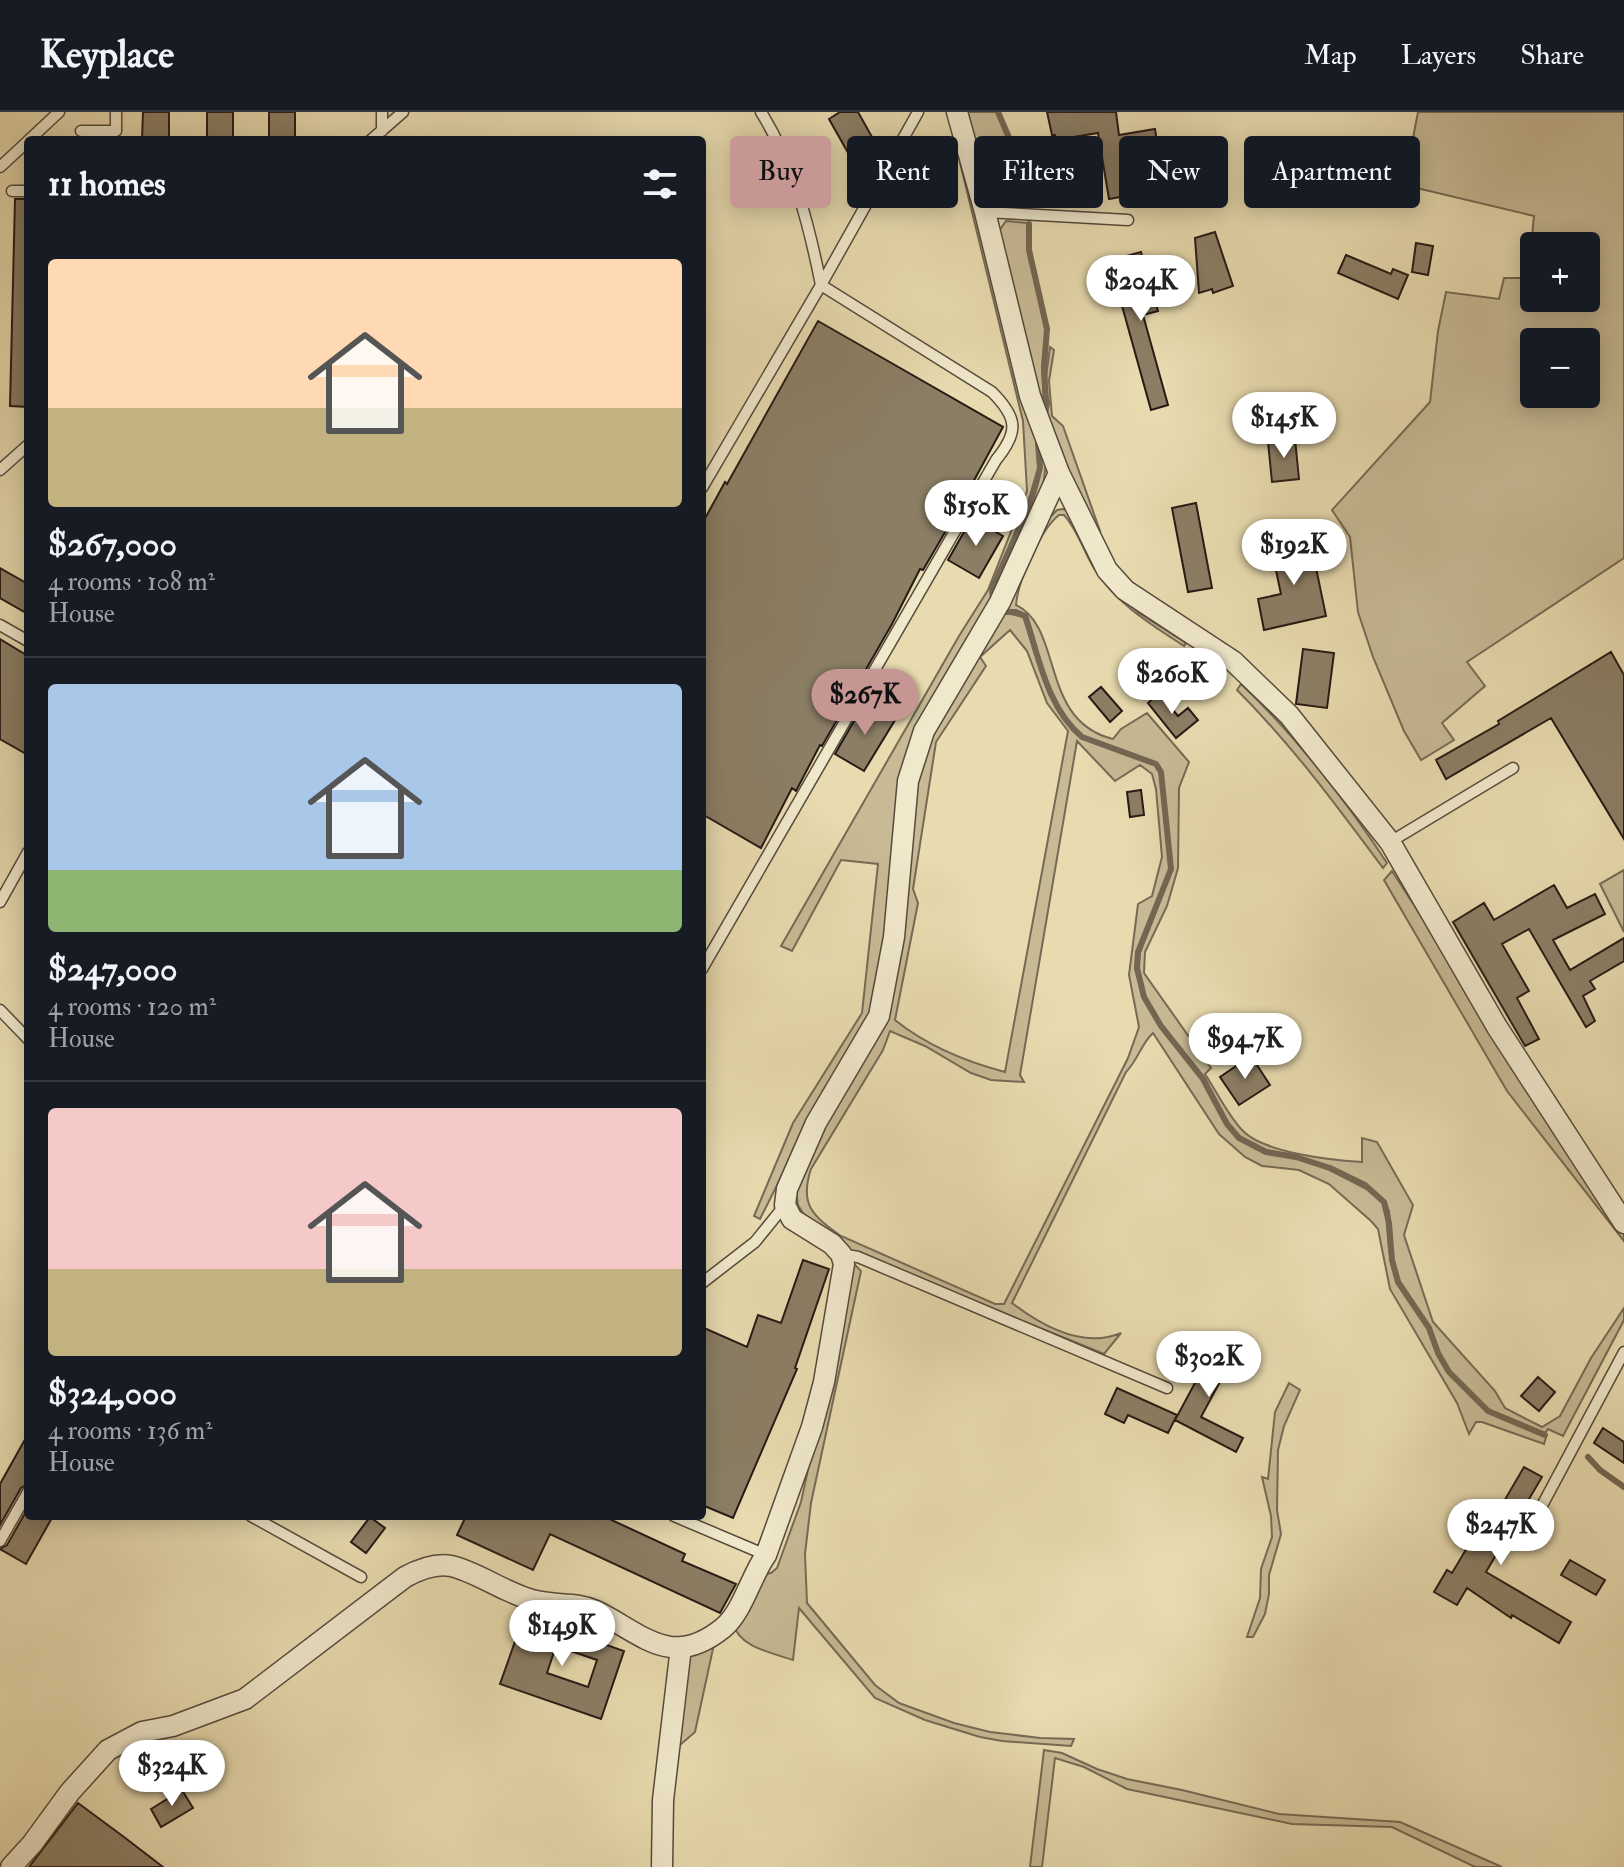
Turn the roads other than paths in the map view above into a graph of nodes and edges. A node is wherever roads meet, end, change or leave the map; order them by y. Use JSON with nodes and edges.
{"nodes":[{"id":1,"x":59,"y":112,"type":"edge"},
{"id":2,"x":116,"y":112,"type":"edge"},
{"id":3,"x":382,"y":112,"type":"edge"},
{"id":4,"x":403,"y":112,"type":"edge"},
{"id":5,"x":761,"y":112,"type":"edge"},
{"id":6,"x":918,"y":112,"type":"edge"},
{"id":7,"x":957,"y":112,"type":"edge"},
{"id":8,"x":81,"y":131,"type":"dead end"},
{"id":9,"x":382,"y":131,"type":"junction"},
{"id":10,"x":42,"y":136,"type":"edge"},
{"id":11,"x":376,"y":136,"type":"edge"},
{"id":12,"x":24,"y":145,"type":"edge"},
{"id":13,"x":0,"y":167,"type":"edge"},
{"id":14,"x":12,"y":191,"type":"dead end"},
{"id":15,"x":24,"y":191,"type":"edge"},
{"id":16,"x":985,"y":212,"type":"junction"},
{"id":17,"x":1128,"y":220,"type":"dead end"},
{"id":18,"x":821,"y":285,"type":"junction"},
{"id":19,"x":24,"y":449,"type":"edge"},
{"id":20,"x":0,"y":470,"type":"edge"},
{"id":21,"x":1059,"y":473,"type":"junction"},
{"id":22,"x":706,"y":481,"type":"edge"},
{"id":23,"x":0,"y":625,"type":"edge"},
{"id":24,"x":24,"y":639,"type":"edge"},
{"id":25,"x":1513,"y":768,"type":"dead end"},
{"id":26,"x":1390,"y":842,"type":"junction"},
{"id":27,"x":24,"y":859,"type":"edge"},
{"id":28,"x":0,"y":902,"type":"edge"},
{"id":29,"x":706,"y":962,"type":"edge"},
{"id":30,"x":0,"y":1010,"type":"edge"},
{"id":31,"x":24,"y":1035,"type":"edge"},
{"id":32,"x":785,"y":1205,"type":"junction"},
{"id":33,"x":1624,"y":1223,"type":"edge"},
{"id":34,"x":841,"y":1254,"type":"junction"},
{"id":35,"x":706,"y":1280,"type":"edge"},
{"id":36,"x":1624,"y":1352,"type":"edge"},
{"id":37,"x":1167,"y":1388,"type":"dead end"},
{"id":38,"x":24,"y":1499,"type":"edge"},
{"id":39,"x":1537,"y":1515,"type":"dead end"},
{"id":40,"x":258,"y":1520,"type":"edge"},
{"id":41,"x":683,"y":1520,"type":"edge"},
{"id":42,"x":0,"y":1541,"type":"edge"},
{"id":43,"x":766,"y":1555,"type":"junction"},
{"id":44,"x":361,"y":1577,"type":"dead end"},
{"id":45,"x":681,"y":1647,"type":"junction"},
{"id":46,"x":11,"y":1867,"type":"edge"},
{"id":47,"x":662,"y":1867,"type":"edge"}],
"edges":[{"from":1,"to":10,"type":"lane"},
{"from":2,"to":8,"type":"lane"},
{"from":3,"to":9,"type":"lane"},
{"from":4,"to":9,"type":"lane"},
{"from":5,"to":18,"type":"lane"},
{"from":6,"to":18,"type":"lane"},
{"from":7,"to":16,"type":"street"},
{"from":9,"to":11,"type":"lane"},
{"from":12,"to":13,"type":"lane"},
{"from":14,"to":15,"type":"lane"},
{"from":16,"to":17,"type":"lane"},
{"from":16,"to":21,"type":"street"},
{"from":18,"to":22,"type":"lane"},
{"from":18,"to":29,"type":"lane"},
{"from":19,"to":20,"type":"lane"},
{"from":21,"to":26,"type":"street"},
{"from":21,"to":32,"type":"street"},
{"from":23,"to":24,"type":"lane"},
{"from":25,"to":26,"type":"lane"},
{"from":26,"to":33,"type":"street"},
{"from":27,"to":28,"type":"lane"},
{"from":30,"to":31,"type":"lane"},
{"from":32,"to":34,"type":"street"},
{"from":32,"to":35,"type":"lane"},
{"from":34,"to":37,"type":"lane"},
{"from":34,"to":43,"type":"street"},
{"from":36,"to":39,"type":"lane"},
{"from":38,"to":42,"type":"lane"},
{"from":40,"to":44,"type":"lane"},
{"from":41,"to":43,"type":"lane"},
{"from":43,"to":45,"type":"street"},
{"from":45,"to":46,"type":"street"},
{"from":45,"to":47,"type":"street"}]}
